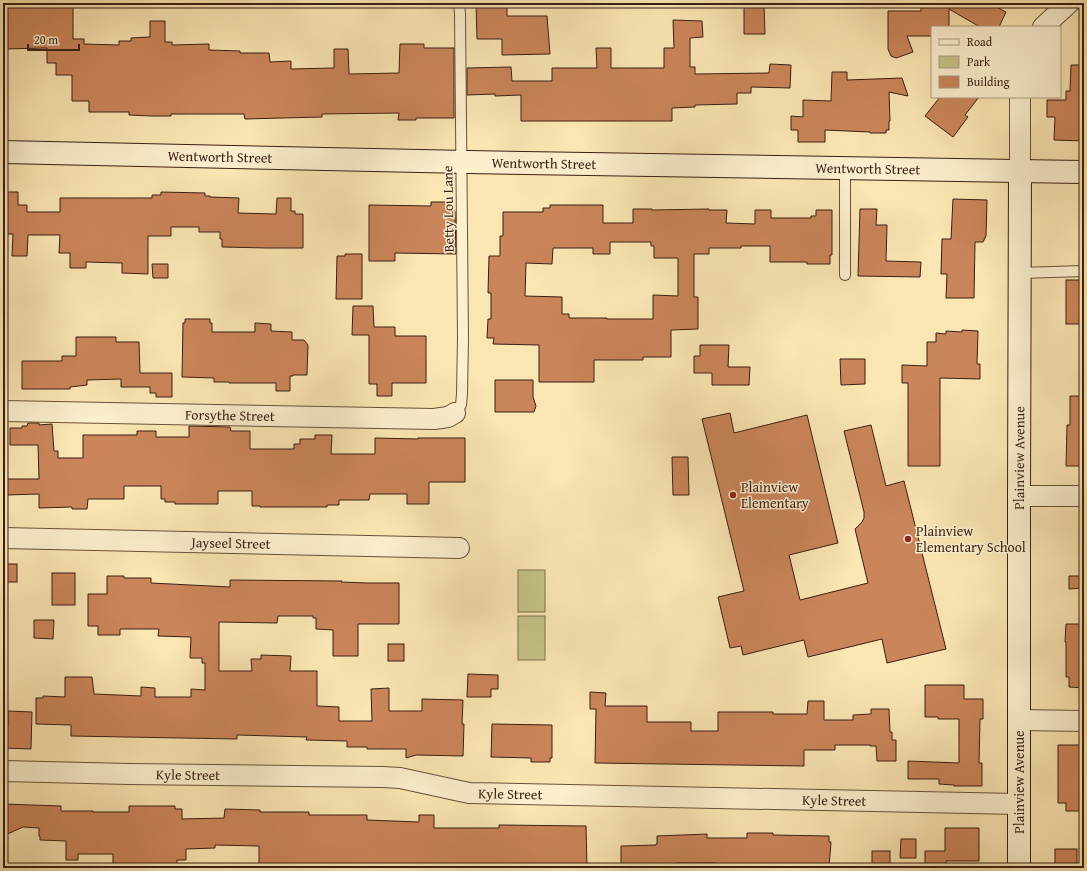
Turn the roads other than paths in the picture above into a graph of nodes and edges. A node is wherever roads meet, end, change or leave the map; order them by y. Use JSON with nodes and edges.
{"nodes":[{"id":1,"x":459,"y":3,"type":"edge"},
{"id":2,"x":1069,"y":3,"type":"edge"},
{"id":3,"x":1044,"y":26,"type":"edge"},
{"id":4,"x":1020,"y":98,"type":"edge"},
{"id":5,"x":3,"y":152,"type":"edge"},
{"id":6,"x":461,"y":161,"type":"junction"},
{"id":7,"x":845,"y":168,"type":"junction"},
{"id":8,"x":1020,"y":170,"type":"junction"},
{"id":9,"x":1084,"y":172,"type":"edge"},
{"id":10,"x":1084,"y":271,"type":"edge"},
{"id":11,"x":1020,"y":273,"type":"junction"},
{"id":12,"x":845,"y":275,"type":"dead end"},
{"id":13,"x":3,"y":411,"type":"edge"},
{"id":14,"x":455,"y":413,"type":"joint"},
{"id":15,"x":1019,"y":496,"type":"junction"},
{"id":16,"x":1084,"y":496,"type":"edge"},
{"id":17,"x":3,"y":538,"type":"edge"},
{"id":18,"x":459,"y":548,"type":"dead end"},
{"id":19,"x":1019,"y":720,"type":"junction"},
{"id":20,"x":1084,"y":721,"type":"edge"},
{"id":21,"x":3,"y":771,"type":"edge"},
{"id":22,"x":1019,"y":804,"type":"junction"},
{"id":23,"x":1019,"y":868,"type":"edge"}],
"edges":[{"from":1,"to":6,"type":"lane","name":"Betty Lou Lane"},
{"from":2,"to":3,"type":"street"},
{"from":4,"to":8,"type":"street","name":"Plainview Avenue"},
{"from":5,"to":6,"type":"street","name":"Wentworth Street"},
{"from":6,"to":7,"type":"street","name":"Wentworth Street"},
{"from":6,"to":14,"type":"lane","name":"Betty Lou Lane"},
{"from":7,"to":8,"type":"street","name":"Wentworth Street"},
{"from":7,"to":12,"type":"lane"},
{"from":8,"to":9,"type":"street","name":"Wentworth Street"},
{"from":8,"to":11,"type":"street","name":"Plainview Avenue"},
{"from":10,"to":11,"type":"lane"},
{"from":11,"to":15,"type":"street","name":"Plainview Avenue"},
{"from":13,"to":14,"type":"street","name":"Forsythe Street"},
{"from":15,"to":16,"type":"street"},
{"from":15,"to":19,"type":"street","name":"Plainview Avenue"},
{"from":17,"to":18,"type":"street","name":"Jayseel Street"},
{"from":19,"to":20,"type":"street"},
{"from":19,"to":22,"type":"street","name":"Plainview Avenue"},
{"from":21,"to":22,"type":"street","name":"Kyle Street"},
{"from":22,"to":23,"type":"street","name":"Plainview Avenue"}]}
